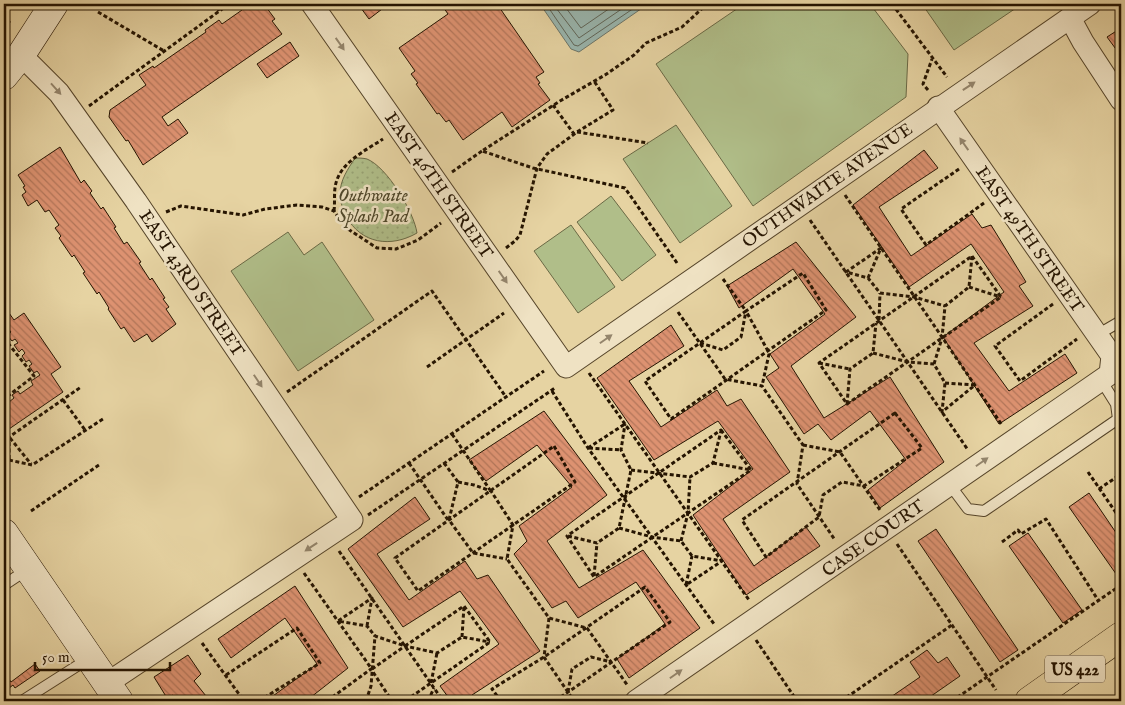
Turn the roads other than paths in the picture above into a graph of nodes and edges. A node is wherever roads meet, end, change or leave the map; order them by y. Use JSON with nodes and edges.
{"nodes":[{"id":1,"x":54,"y":4,"type":"edge"},
{"id":2,"x":312,"y":4,"type":"edge"},
{"id":3,"x":1090,"y":4,"type":"edge"},
{"id":4,"x":1070,"y":18,"type":"junction"},
{"id":5,"x":21,"y":55,"type":"junction"},
{"id":6,"x":4,"y":76,"type":"edge"},
{"id":7,"x":933,"y":99,"type":"junction"},
{"id":8,"x":1121,"y":100,"type":"edge"},
{"id":9,"x":1121,"y":321,"type":"edge"},
{"id":10,"x":1090,"y":334,"type":"junction"},
{"id":11,"x":566,"y":367,"type":"joint"},
{"id":12,"x":1106,"y":377,"type":"junction"},
{"id":13,"x":950,"y":485,"type":"junction"},
{"id":14,"x":4,"y":533,"type":"edge"},
{"id":15,"x":28,"y":569,"type":"junction"},
{"id":16,"x":4,"y":585,"type":"edge"},
{"id":17,"x":1121,"y":636,"type":"edge"},
{"id":18,"x":89,"y":658,"type":"junction"},
{"id":19,"x":112,"y":692,"type":"edge"},
{"id":20,"x":633,"y":696,"type":"edge"},
{"id":21,"x":22,"y":701,"type":"edge"},
{"id":22,"x":1029,"y":701,"type":"edge"}],
"edges":[{"from":1,"to":5,"type":"street"},
{"from":2,"to":11,"type":"street","name":"EAST 46TH STREET","one_way":true},
{"from":3,"to":4,"type":"street","name":"OUTHWAITE AVENUE"},
{"from":7,"to":4,"type":"street","name":"OUTHWAITE AVENUE","one_way":true},
{"from":4,"to":8,"type":"street"},
{"from":5,"to":6,"type":"street"},
{"from":5,"to":19,"type":"street","name":"EAST 43RD STREET","one_way":true},
{"from":10,"to":7,"type":"street","name":"EAST 49TH STREET","one_way":true},
{"from":11,"to":7,"type":"street","name":"OUTHWAITE AVENUE","one_way":true},
{"from":9,"to":10,"type":"lane"},
{"from":10,"to":12,"type":"street","name":"EAST 49TH STREET"},
{"from":13,"to":12,"type":"street","name":"CASE COURT","one_way":true},
{"from":12,"to":13,"type":"lane"},
{"from":20,"to":13,"type":"street","name":"CASE COURT","one_way":true},
{"from":14,"to":15,"type":"street"},
{"from":15,"to":16,"type":"lane"},
{"from":15,"to":18,"type":"street"},
{"from":17,"to":22,"type":"main road","number":"US 422"},
{"from":18,"to":19,"type":"street"},
{"from":18,"to":21,"type":"lane"}]}
